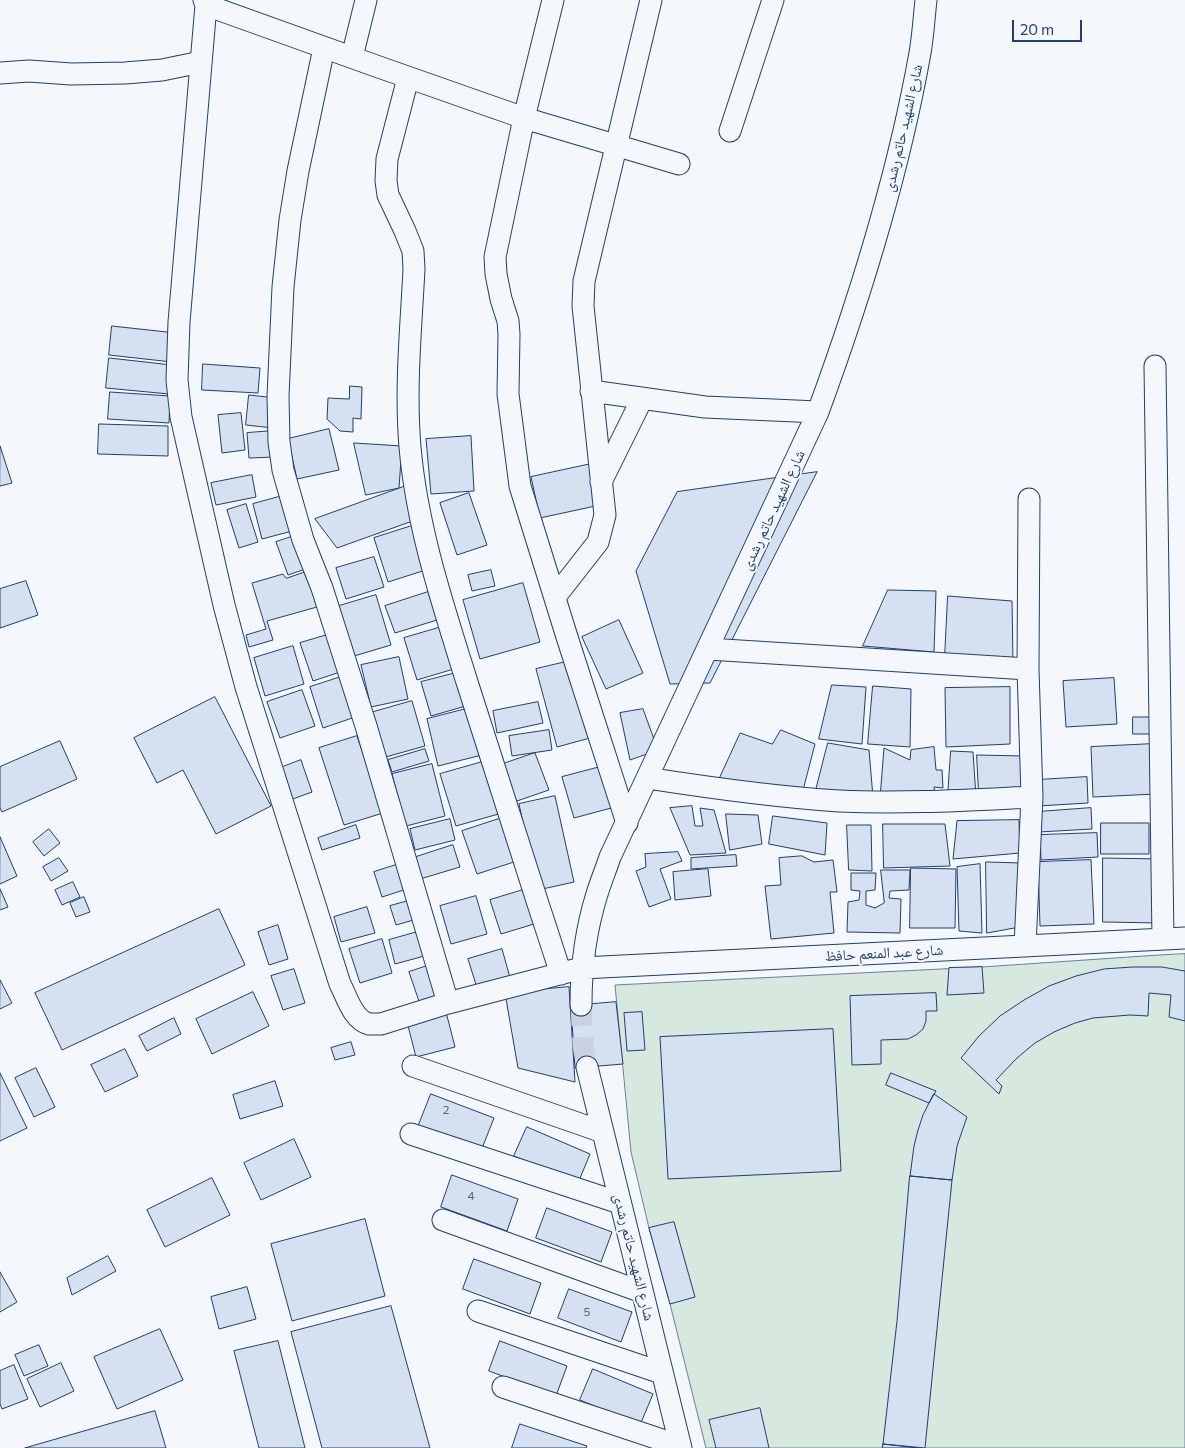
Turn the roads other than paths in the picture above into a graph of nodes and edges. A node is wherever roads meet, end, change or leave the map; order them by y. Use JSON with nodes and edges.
{"nodes":[{"id":1,"x":366,"y":0,"type":"edge"},
{"id":2,"x":552,"y":0,"type":"edge"},
{"id":3,"x":652,"y":0,"type":"edge"},
{"id":4,"x":773,"y":0,"type":"edge"},
{"id":5,"x":926,"y":0,"type":"edge"},
{"id":6,"x":205,"y":2,"type":"edge"},
{"id":7,"x":324,"y":48,"type":"junction"},
{"id":8,"x":352,"y":58,"type":"junction"},
{"id":9,"x":200,"y":62,"type":"junction"},
{"id":10,"x":0,"y":73,"type":"edge"},
{"id":11,"x":408,"y":78,"type":"junction"},
{"id":12,"x":524,"y":118,"type":"junction"},
{"id":13,"x":730,"y":131,"type":"dead end"},
{"id":14,"x":617,"y":146,"type":"junction"},
{"id":15,"x":679,"y":164,"type":"dead end"},
{"id":16,"x":1155,"y":366,"type":"dead end"},
{"id":17,"x":591,"y":391,"type":"junction"},
{"id":18,"x":642,"y":399,"type":"junction"},
{"id":19,"x":818,"y":412,"type":"junction"},
{"id":20,"x":601,"y":482,"type":"junction"},
{"id":21,"x":1029,"y":499,"type":"dead end"},
{"id":22,"x":555,"y":597,"type":"junction"},
{"id":23,"x":708,"y":649,"type":"junction"},
{"id":24,"x":1028,"y":669,"type":"junction"},
{"id":25,"x":647,"y":778,"type":"junction"},
{"id":26,"x":1032,"y":797,"type":"junction"},
{"id":27,"x":626,"y":823,"type":"junction"},
{"id":28,"x":1185,"y":938,"type":"edge"},
{"id":29,"x":1163,"y":939,"type":"junction"},
{"id":30,"x":1025,"y":946,"type":"junction"},
{"id":31,"x":582,"y":968,"type":"junction"},
{"id":32,"x":561,"y":974,"type":"junction"},
{"id":33,"x":448,"y":1003,"type":"junction"},
{"id":34,"x":581,"y":1005,"type":"tunnel mouth"},
{"id":35,"x":413,"y":1066,"type":"dead end"},
{"id":36,"x":587,"y":1067,"type":"tunnel mouth"},
{"id":37,"x":603,"y":1132,"type":"junction"},
{"id":38,"x":411,"y":1134,"type":"dead end"},
{"id":39,"x":620,"y":1203,"type":"junction"},
{"id":40,"x":443,"y":1220,"type":"dead end"},
{"id":41,"x":642,"y":1292,"type":"junction"},
{"id":42,"x":478,"y":1312,"type":"dead end"},
{"id":43,"x":662,"y":1373,"type":"junction"},
{"id":44,"x":503,"y":1387,"type":"dead end"},
{"id":45,"x":680,"y":1447,"type":"edge"}],
"edges":[{"from":1,"to":8,"type":"street"},
{"from":2,"to":12,"type":"street"},
{"from":3,"to":14,"type":"street"},
{"from":4,"to":13,"type":"street"},
{"from":5,"to":19,"type":"street","name":"شارع الشهيد حاتم رشدى"},
{"from":6,"to":7,"type":"street"},
{"from":6,"to":9,"type":"street","name":"شارع عبد المنعم حافظ"},
{"from":7,"to":8,"type":"street"},
{"from":7,"to":33,"type":"street"},
{"from":8,"to":11,"type":"street"},
{"from":9,"to":10,"type":"street"},
{"from":9,"to":33,"type":"street","name":"شارع عبد المنعم حافظ"},
{"from":11,"to":12,"type":"street"},
{"from":11,"to":32,"type":"street"},
{"from":12,"to":14,"type":"street"},
{"from":12,"to":22,"type":"street"},
{"from":14,"to":15,"type":"street"},
{"from":14,"to":17,"type":"street"},
{"from":16,"to":29,"type":"street"},
{"from":17,"to":18,"type":"street"},
{"from":17,"to":20,"type":"street"},
{"from":18,"to":19,"type":"street"},
{"from":18,"to":20,"type":"street"},
{"from":19,"to":23,"type":"street","name":"شارع الشهيد حاتم رشدى"},
{"from":20,"to":22,"type":"street"},
{"from":21,"to":24,"type":"street"},
{"from":22,"to":27,"type":"street"},
{"from":23,"to":24,"type":"street"},
{"from":23,"to":25,"type":"street","name":"شارع الشهيد حاتم رشدى"},
{"from":24,"to":26,"type":"street"},
{"from":25,"to":26,"type":"street"},
{"from":25,"to":27,"type":"street","name":"شارع الشهيد حاتم رشدى"},
{"from":26,"to":30,"type":"street"},
{"from":27,"to":31,"type":"street","name":"شارع الشهيد حاتم رشدى"},
{"from":28,"to":29,"type":"street","name":"شارع عبد المنعم حافظ"},
{"from":29,"to":30,"type":"street","name":"شارع عبد المنعم حافظ"},
{"from":30,"to":31,"type":"street","name":"شارع عبد المنعم حافظ"},
{"from":31,"to":32,"type":"street","name":"شارع عبد المنعم حافظ"},
{"from":31,"to":34,"type":"street","name":"شارع الشهيد حاتم رشدى"},
{"from":32,"to":33,"type":"street","name":"شارع عبد المنعم حافظ"},
{"from":35,"to":37,"type":"street"},
{"from":36,"to":37,"type":"street","name":"شارع الشهيد حاتم رشدى"},
{"from":37,"to":39,"type":"street","name":"شارع الشهيد حاتم رشدى"},
{"from":38,"to":39,"type":"street"},
{"from":39,"to":41,"type":"street","name":"شارع الشهيد حاتم رشدى"},
{"from":40,"to":41,"type":"street"},
{"from":41,"to":43,"type":"street","name":"شارع الشهيد حاتم رشدى"},
{"from":42,"to":43,"type":"street"},
{"from":43,"to":45,"type":"street","name":"شارع الشهيد حاتم رشدى"},
{"from":44,"to":45,"type":"street"}]}
